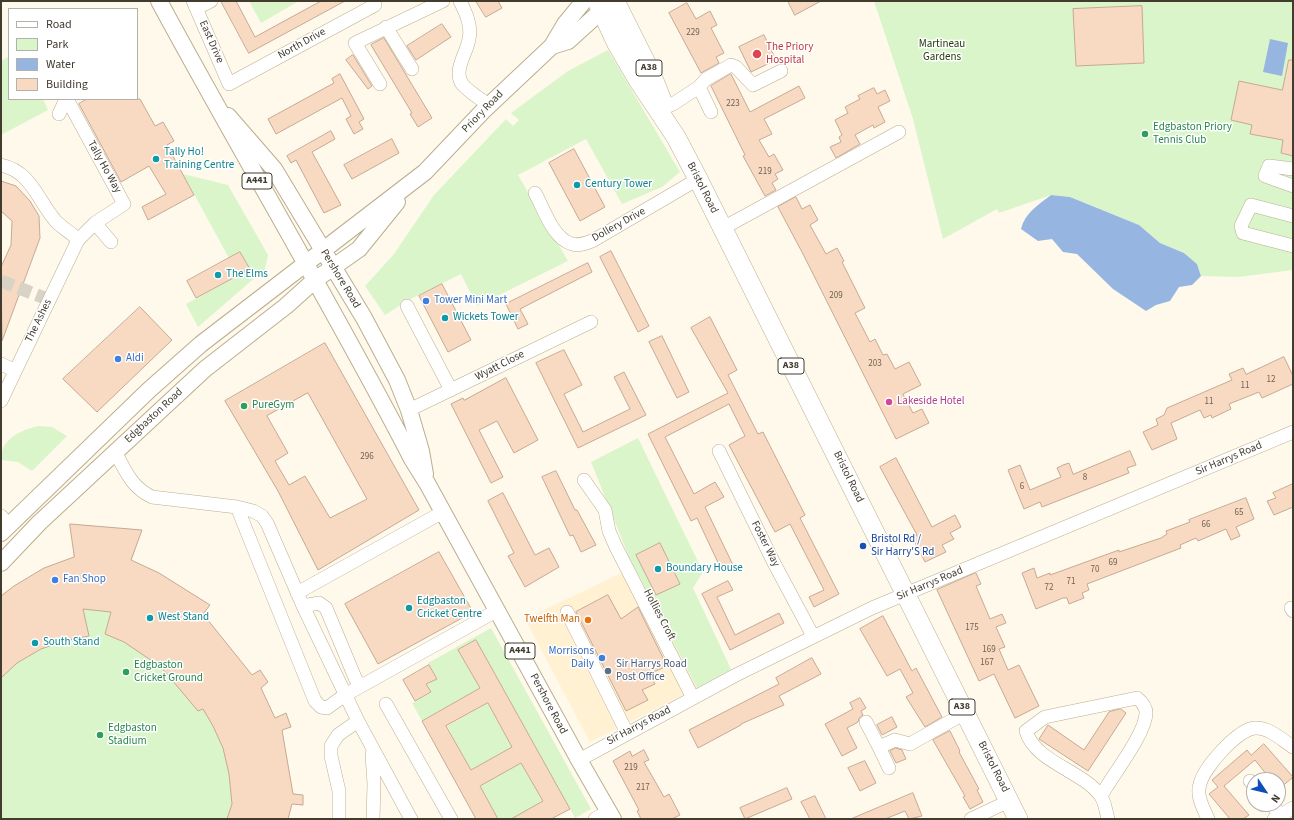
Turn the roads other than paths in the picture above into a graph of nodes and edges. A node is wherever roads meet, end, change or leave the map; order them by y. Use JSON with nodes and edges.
{"nodes":[{"id":1,"x":160,"y":1,"type":"edge"},
{"id":2,"x":211,"y":1,"type":"edge"},
{"id":3,"x":443,"y":1,"type":"edge"},
{"id":4,"x":460,"y":1,"type":"edge"},
{"id":5,"x":584,"y":1,"type":"edge"},
{"id":6,"x":374,"y":3,"type":"edge"},
{"id":7,"x":607,"y":4,"type":"edge"},
{"id":8,"x":195,"y":5,"type":"edge"},
{"id":9,"x":386,"y":27,"type":"junction"},
{"id":10,"x":552,"y":46,"type":"junction"},
{"id":11,"x":412,"y":69,"type":"dead end"},
{"id":12,"x":781,"y":71,"type":"dead end"},
{"id":13,"x":229,"y":84,"type":"joint"},
{"id":14,"x":380,"y":84,"type":"dead end"},
{"id":15,"x":699,"y":87,"type":"junction"},
{"id":16,"x":211,"y":98,"type":"junction"},
{"id":17,"x":66,"y":100,"type":"edge"},
{"id":18,"x":67,"y":100,"type":"edge"},
{"id":19,"x":489,"y":105,"type":"junction"},
{"id":20,"x":664,"y":107,"type":"junction"},
{"id":21,"x":711,"y":112,"type":"dead end"},
{"id":22,"x":59,"y":114,"type":"dead end"},
{"id":23,"x":899,"y":132,"type":"dead end"},
{"id":24,"x":676,"y":137,"type":"junction"},
{"id":25,"x":1,"y":165,"type":"edge"},
{"id":26,"x":1293,"y":169,"type":"edge"},
{"id":27,"x":416,"y":179,"type":"junction"},
{"id":28,"x":698,"y":179,"type":"junction"},
{"id":29,"x":1293,"y":186,"type":"edge"},
{"id":30,"x":535,"y":193,"type":"dead end"},
{"id":31,"x":1293,"y":216,"type":"edge"},
{"id":32,"x":95,"y":223,"type":"junction"},
{"id":33,"x":722,"y":228,"type":"junction"},
{"id":34,"x":78,"y":240,"type":"junction"},
{"id":35,"x":112,"y":242,"type":"dead end"},
{"id":36,"x":1293,"y":246,"type":"edge"},
{"id":37,"x":322,"y":249,"type":"junction"},
{"id":38,"x":305,"y":263,"type":"junction"},
{"id":39,"x":334,"y":268,"type":"junction"},
{"id":40,"x":315,"y":280,"type":"junction"},
{"id":41,"x":407,"y":306,"type":"dead end"},
{"id":42,"x":591,"y":322,"type":"dead end"},
{"id":43,"x":1,"y":364,"type":"edge"},
{"id":44,"x":14,"y":370,"type":"junction"},
{"id":45,"x":452,"y":390,"type":"junction"},
{"id":46,"x":1,"y":401,"type":"edge"},
{"id":47,"x":409,"y":410,"type":"junction"},
{"id":48,"x":1293,"y":432,"type":"edge"},
{"id":49,"x":99,"y":437,"type":"junction"},
{"id":50,"x":719,"y":451,"type":"dead end"},
{"id":51,"x":115,"y":452,"type":"junction"},
{"id":52,"x":584,"y":480,"type":"dead end"},
{"id":53,"x":427,"y":483,"type":"junction"},
{"id":54,"x":237,"y":507,"type":"junction"},
{"id":55,"x":443,"y":512,"type":"junction"},
{"id":56,"x":4,"y":525,"type":"edge"},
{"id":57,"x":24,"y":538,"type":"junction"},
{"id":58,"x":626,"y":559,"type":"dead end"},
{"id":59,"x":1,"y":563,"type":"edge"},
{"id":60,"x":297,"y":592,"type":"junction"},
{"id":61,"x":898,"y":597,"type":"junction"},
{"id":62,"x":303,"y":606,"type":"junction"},
{"id":63,"x":1293,"y":608,"type":"edge"},
{"id":64,"x":498,"y":610,"type":"junction"},
{"id":65,"x":1293,"y":611,"type":"edge"},
{"id":66,"x":567,"y":612,"type":"dead end"},
{"id":67,"x":813,"y":636,"type":"junction"},
{"id":68,"x":361,"y":686,"type":"junction"},
{"id":69,"x":344,"y":695,"type":"junction"},
{"id":70,"x":697,"y":696,"type":"junction"},
{"id":71,"x":386,"y":704,"type":"dead end"},
{"id":72,"x":965,"y":712,"type":"junction"},
{"id":73,"x":358,"y":721,"type":"junction"},
{"id":74,"x":866,"y":722,"type":"dead end"},
{"id":75,"x":627,"y":733,"type":"junction"},
{"id":76,"x":879,"y":747,"type":"junction"},
{"id":77,"x":1293,"y":747,"type":"edge"},
{"id":78,"x":372,"y":750,"type":"junction"},
{"id":79,"x":579,"y":760,"type":"junction"},
{"id":80,"x":889,"y":768,"type":"dead end"},
{"id":81,"x":1101,"y":796,"type":"junction"},
{"id":82,"x":1010,"y":802,"type":"junction"},
{"id":83,"x":1293,"y":808,"type":"edge"},
{"id":84,"x":611,"y":815,"type":"edge"},
{"id":85,"x":373,"y":818,"type":"edge"},
{"id":86,"x":1279,"y":818,"type":"edge"},
{"id":87,"x":339,"y":819,"type":"edge"},
{"id":88,"x":411,"y":819,"type":"edge"},
{"id":89,"x":451,"y":819,"type":"edge"},
{"id":90,"x":595,"y":819,"type":"edge"},
{"id":91,"x":971,"y":819,"type":"edge"},
{"id":92,"x":1018,"y":819,"type":"edge"},
{"id":93,"x":1108,"y":819,"type":"edge"},
{"id":94,"x":1208,"y":819,"type":"edge"}],
"edges":[{"from":1,"to":16,"type":"main road","name":"Pershore Road","number":"A441"},
{"from":2,"to":8,"type":"street"},
{"from":3,"to":9,"type":"street"},
{"from":4,"to":19,"type":"street"},
{"from":5,"to":10,"type":"main road","name":"Priory Road"},
{"from":6,"to":13,"type":"street","name":"North Drive"},
{"from":7,"to":10,"type":"main road","name":"Priory Road"},
{"from":7,"to":20,"type":"highway","name":"Bristol Road","number":"A38"},
{"from":7,"to":24,"type":"highway","name":"Bristol Road","number":"A38"},
{"from":8,"to":13,"type":"street","name":"East Drive"},
{"from":9,"to":11,"type":"street"},
{"from":9,"to":14,"type":"street"},
{"from":10,"to":19,"type":"main road","name":"Priory Road"},
{"from":12,"to":15,"type":"street"},
{"from":15,"to":20,"type":"street"},
{"from":15,"to":21,"type":"street"},
{"from":16,"to":37,"type":"main road","name":"Pershore Road","number":"A441"},
{"from":16,"to":38,"type":"main road","name":"Pershore Road","number":"A441"},
{"from":17,"to":22,"type":"street"},
{"from":18,"to":32,"type":"street","name":"Tally Ho Way"},
{"from":19,"to":27,"type":"main road","name":"Priory Road"},
{"from":20,"to":24,"type":"highway","name":"Bristol Road","number":"A38"},
{"from":23,"to":33,"type":"street"},
{"from":24,"to":28,"type":"highway","name":"Bristol Road","number":"A38"},
{"from":25,"to":34,"type":"street"},
{"from":26,"to":29,"type":"street"},
{"from":27,"to":37,"type":"main road","name":"Priory Road"},
{"from":27,"to":39,"type":"main road","name":"Priory Road"},
{"from":28,"to":30,"type":"street","name":"Dollery Drive"},
{"from":28,"to":33,"type":"highway","name":"Bristol Road","number":"A38"},
{"from":31,"to":36,"type":"street"},
{"from":32,"to":34,"type":"street","name":"The Ashes"},
{"from":32,"to":35,"type":"street"},
{"from":33,"to":61,"type":"highway","name":"Bristol Road","number":"A38"},
{"from":34,"to":44,"type":"street","name":"The Ashes"},
{"from":37,"to":38,"type":"main road","name":"Priory Road"},
{"from":37,"to":39,"type":"main road","name":"Pershore Road","number":"A441"},
{"from":38,"to":40,"type":"main road","name":"Pershore Road","number":"A441"},
{"from":38,"to":49,"type":"main road","name":"Edgbaston Road"},
{"from":39,"to":40,"type":"main road","name":"Priory Road"},
{"from":39,"to":47,"type":"main road","name":"Pershore Road","number":"A441"},
{"from":40,"to":51,"type":"main road","name":"Edgbaston Road"},
{"from":40,"to":53,"type":"main road","name":"Pershore Road","number":"A441"},
{"from":41,"to":45,"type":"street"},
{"from":42,"to":45,"type":"street","name":"Wyatt Close"},
{"from":43,"to":44,"type":"street"},
{"from":44,"to":46,"type":"street","name":"The Ashes"},
{"from":45,"to":47,"type":"street","name":"Wyatt Close"},
{"from":47,"to":53,"type":"main road","name":"Pershore Road","number":"A441"},
{"from":48,"to":61,"type":"street","name":"Sir Harrys Road"},
{"from":49,"to":51,"type":"main road"},
{"from":49,"to":56,"type":"main road","name":"Edgbaston Road"},
{"from":50,"to":67,"type":"street","name":"Foster Way"},
{"from":51,"to":54,"type":"street"},
{"from":51,"to":57,"type":"main road","name":"Edgbaston Road"},
{"from":52,"to":70,"type":"street"},
{"from":53,"to":55,"type":"main road","name":"Pershore Road","number":"A441"},
{"from":54,"to":60,"type":"street"},
{"from":54,"to":69,"type":"street"},
{"from":55,"to":60,"type":"street"},
{"from":55,"to":64,"type":"main road","name":"Pershore Road","number":"A441"},
{"from":56,"to":57,"type":"main road"},
{"from":57,"to":59,"type":"main road","name":"Edgbaston Road"},
{"from":58,"to":70,"type":"street","name":"Hollies Croft"},
{"from":60,"to":62,"type":"street"},
{"from":61,"to":67,"type":"street","name":"Sir Harrys Road"},
{"from":61,"to":72,"type":"highway","name":"Bristol Road","number":"A38"},
{"from":62,"to":68,"type":"street"},
{"from":62,"to":69,"type":"street"},
{"from":63,"to":65,"type":"street"},
{"from":64,"to":68,"type":"street"},
{"from":64,"to":79,"type":"main road","name":"Pershore Road","number":"A441"},
{"from":66,"to":75,"type":"street"},
{"from":67,"to":70,"type":"street","name":"Sir Harrys Road"},
{"from":68,"to":69,"type":"street"},
{"from":69,"to":73,"type":"street"},
{"from":70,"to":75,"type":"street","name":"Sir Harrys Road"},
{"from":71,"to":89,"type":"street"},
{"from":72,"to":76,"type":"street"},
{"from":72,"to":82,"type":"highway","name":"Bristol Road","number":"A38"},
{"from":73,"to":78,"type":"street"},
{"from":73,"to":87,"type":"street"},
{"from":74,"to":76,"type":"street"},
{"from":75,"to":79,"type":"street","name":"Sir Harrys Road"},
{"from":76,"to":80,"type":"street"},
{"from":77,"to":94,"type":"street"},
{"from":78,"to":85,"type":"street"},
{"from":78,"to":88,"type":"street"},
{"from":79,"to":84,"type":"main road","name":"Pershore Road","number":"A441"},
{"from":81,"to":81,"type":"street"},
{"from":81,"to":93,"type":"street"},
{"from":82,"to":91,"type":"street"},
{"from":82,"to":92,"type":"highway","name":"Bristol Road","number":"A38"},
{"from":83,"to":86,"type":"street"},
{"from":84,"to":90,"type":"street"}]}
